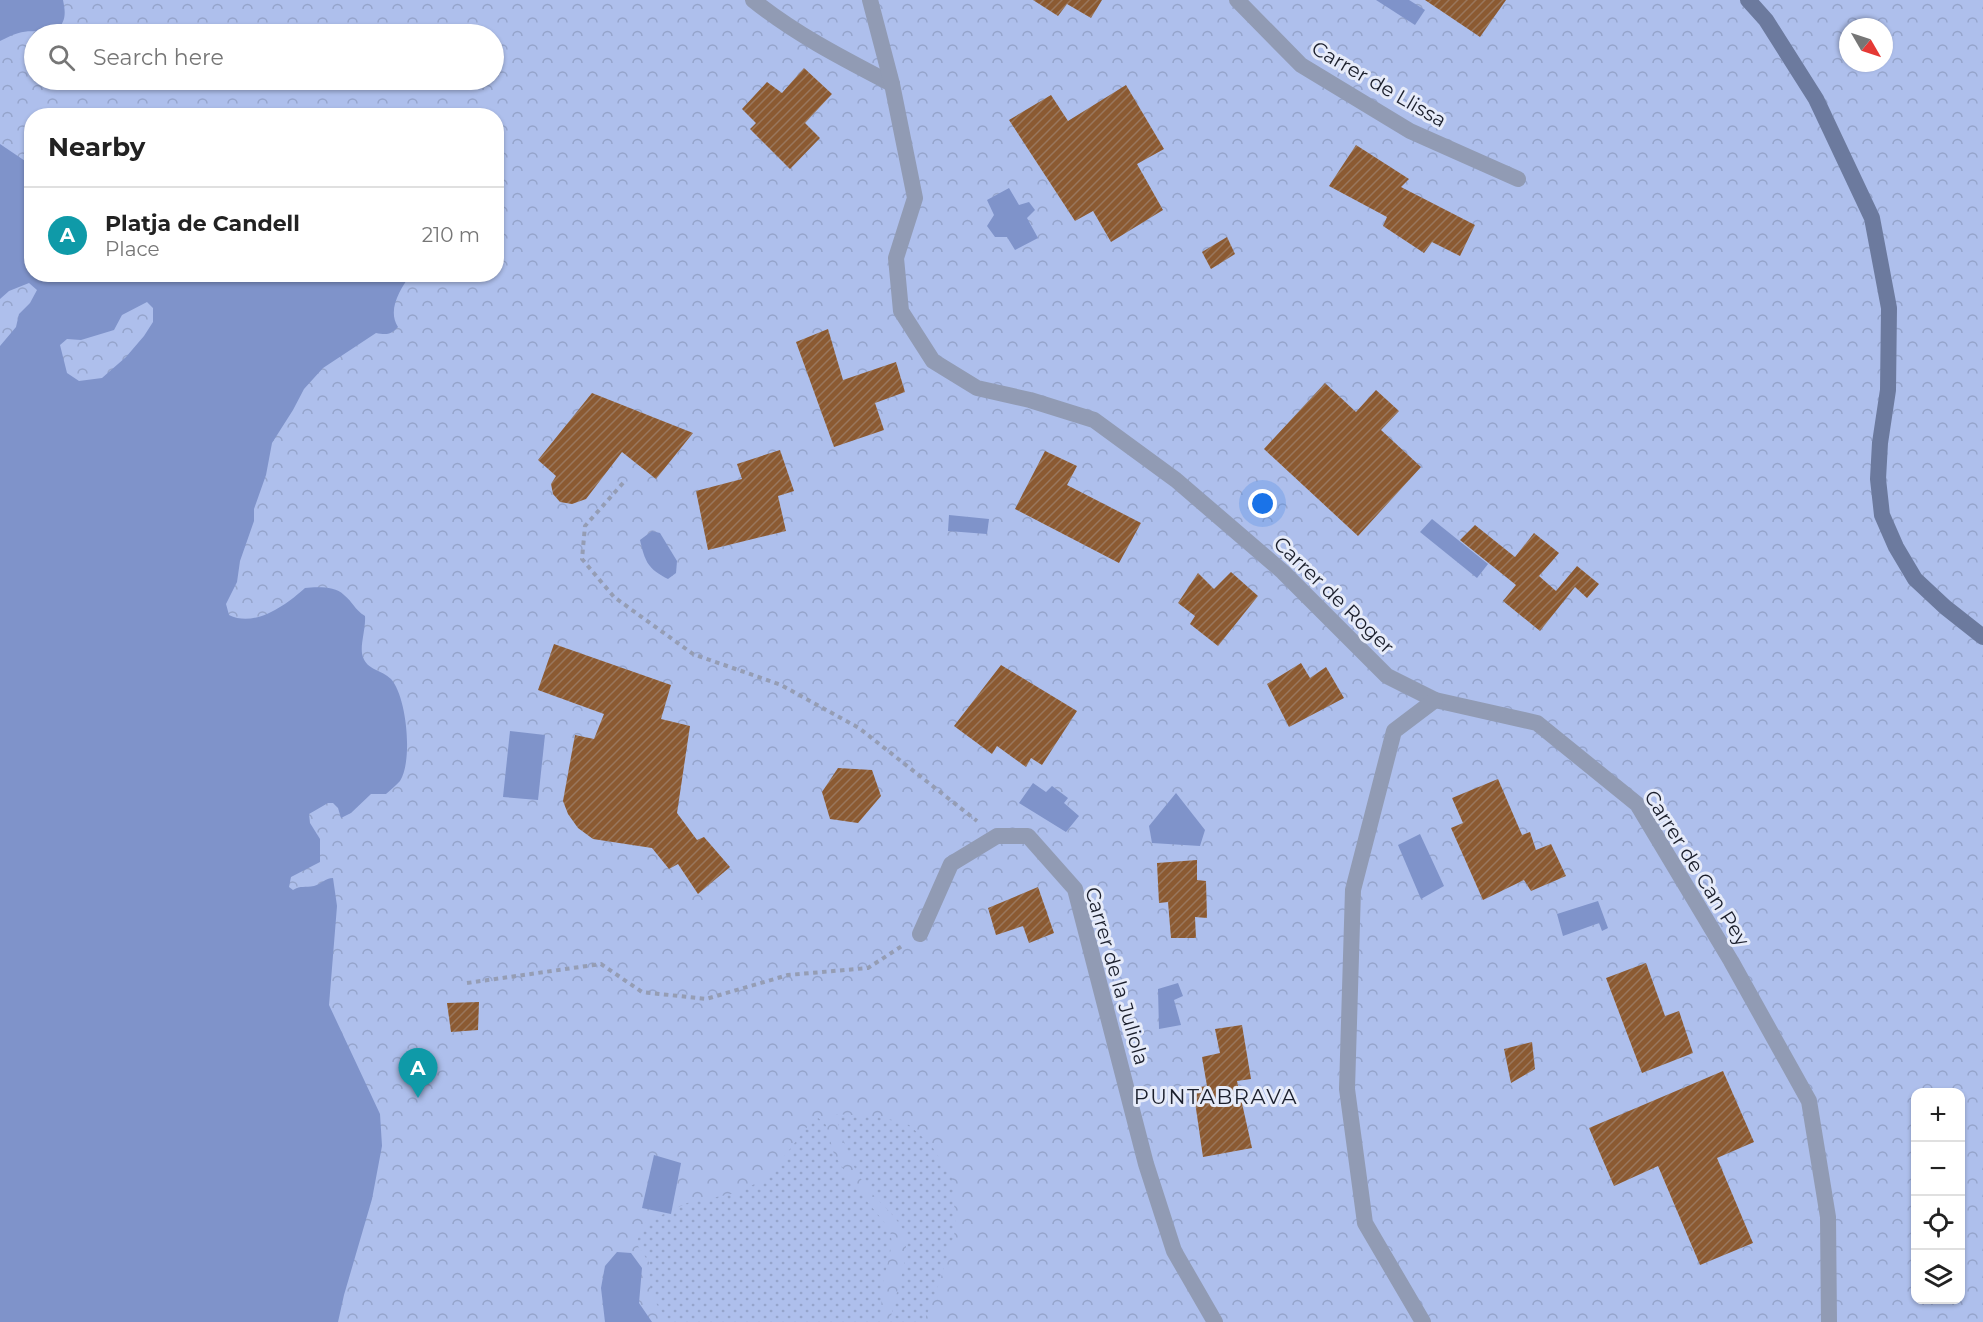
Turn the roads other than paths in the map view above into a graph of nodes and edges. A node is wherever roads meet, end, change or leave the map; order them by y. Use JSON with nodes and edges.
{"nodes":[{"id":1,"x":753,"y":0,"type":"edge"},
{"id":2,"x":870,"y":0,"type":"edge"},
{"id":3,"x":1237,"y":0,"type":"edge"},
{"id":4,"x":1748,"y":0,"type":"edge"},
{"id":5,"x":892,"y":84,"type":"junction"},
{"id":6,"x":1518,"y":179,"type":"dead end"},
{"id":7,"x":1983,"y":637,"type":"edge"},
{"id":8,"x":1435,"y":700,"type":"junction"},
{"id":9,"x":920,"y":934,"type":"road end"},
{"id":10,"x":1215,"y":1322,"type":"edge"},
{"id":11,"x":1423,"y":1322,"type":"edge"},
{"id":12,"x":1829,"y":1322,"type":"edge"}],
"edges":[{"from":1,"to":5,"type":"street"},
{"from":2,"to":5,"type":"street","name":"Carrer de Roger"},
{"from":3,"to":6,"type":"street","name":"Carrer de Llissa"},
{"from":4,"to":7,"type":"main road"},
{"from":5,"to":8,"type":"street","name":"Carrer de Roger"},
{"from":8,"to":11,"type":"street"},
{"from":8,"to":12,"type":"street","name":"Carrer de Can Pey"},
{"from":9,"to":10,"type":"street","name":"Carrer de la Juliola"}]}
